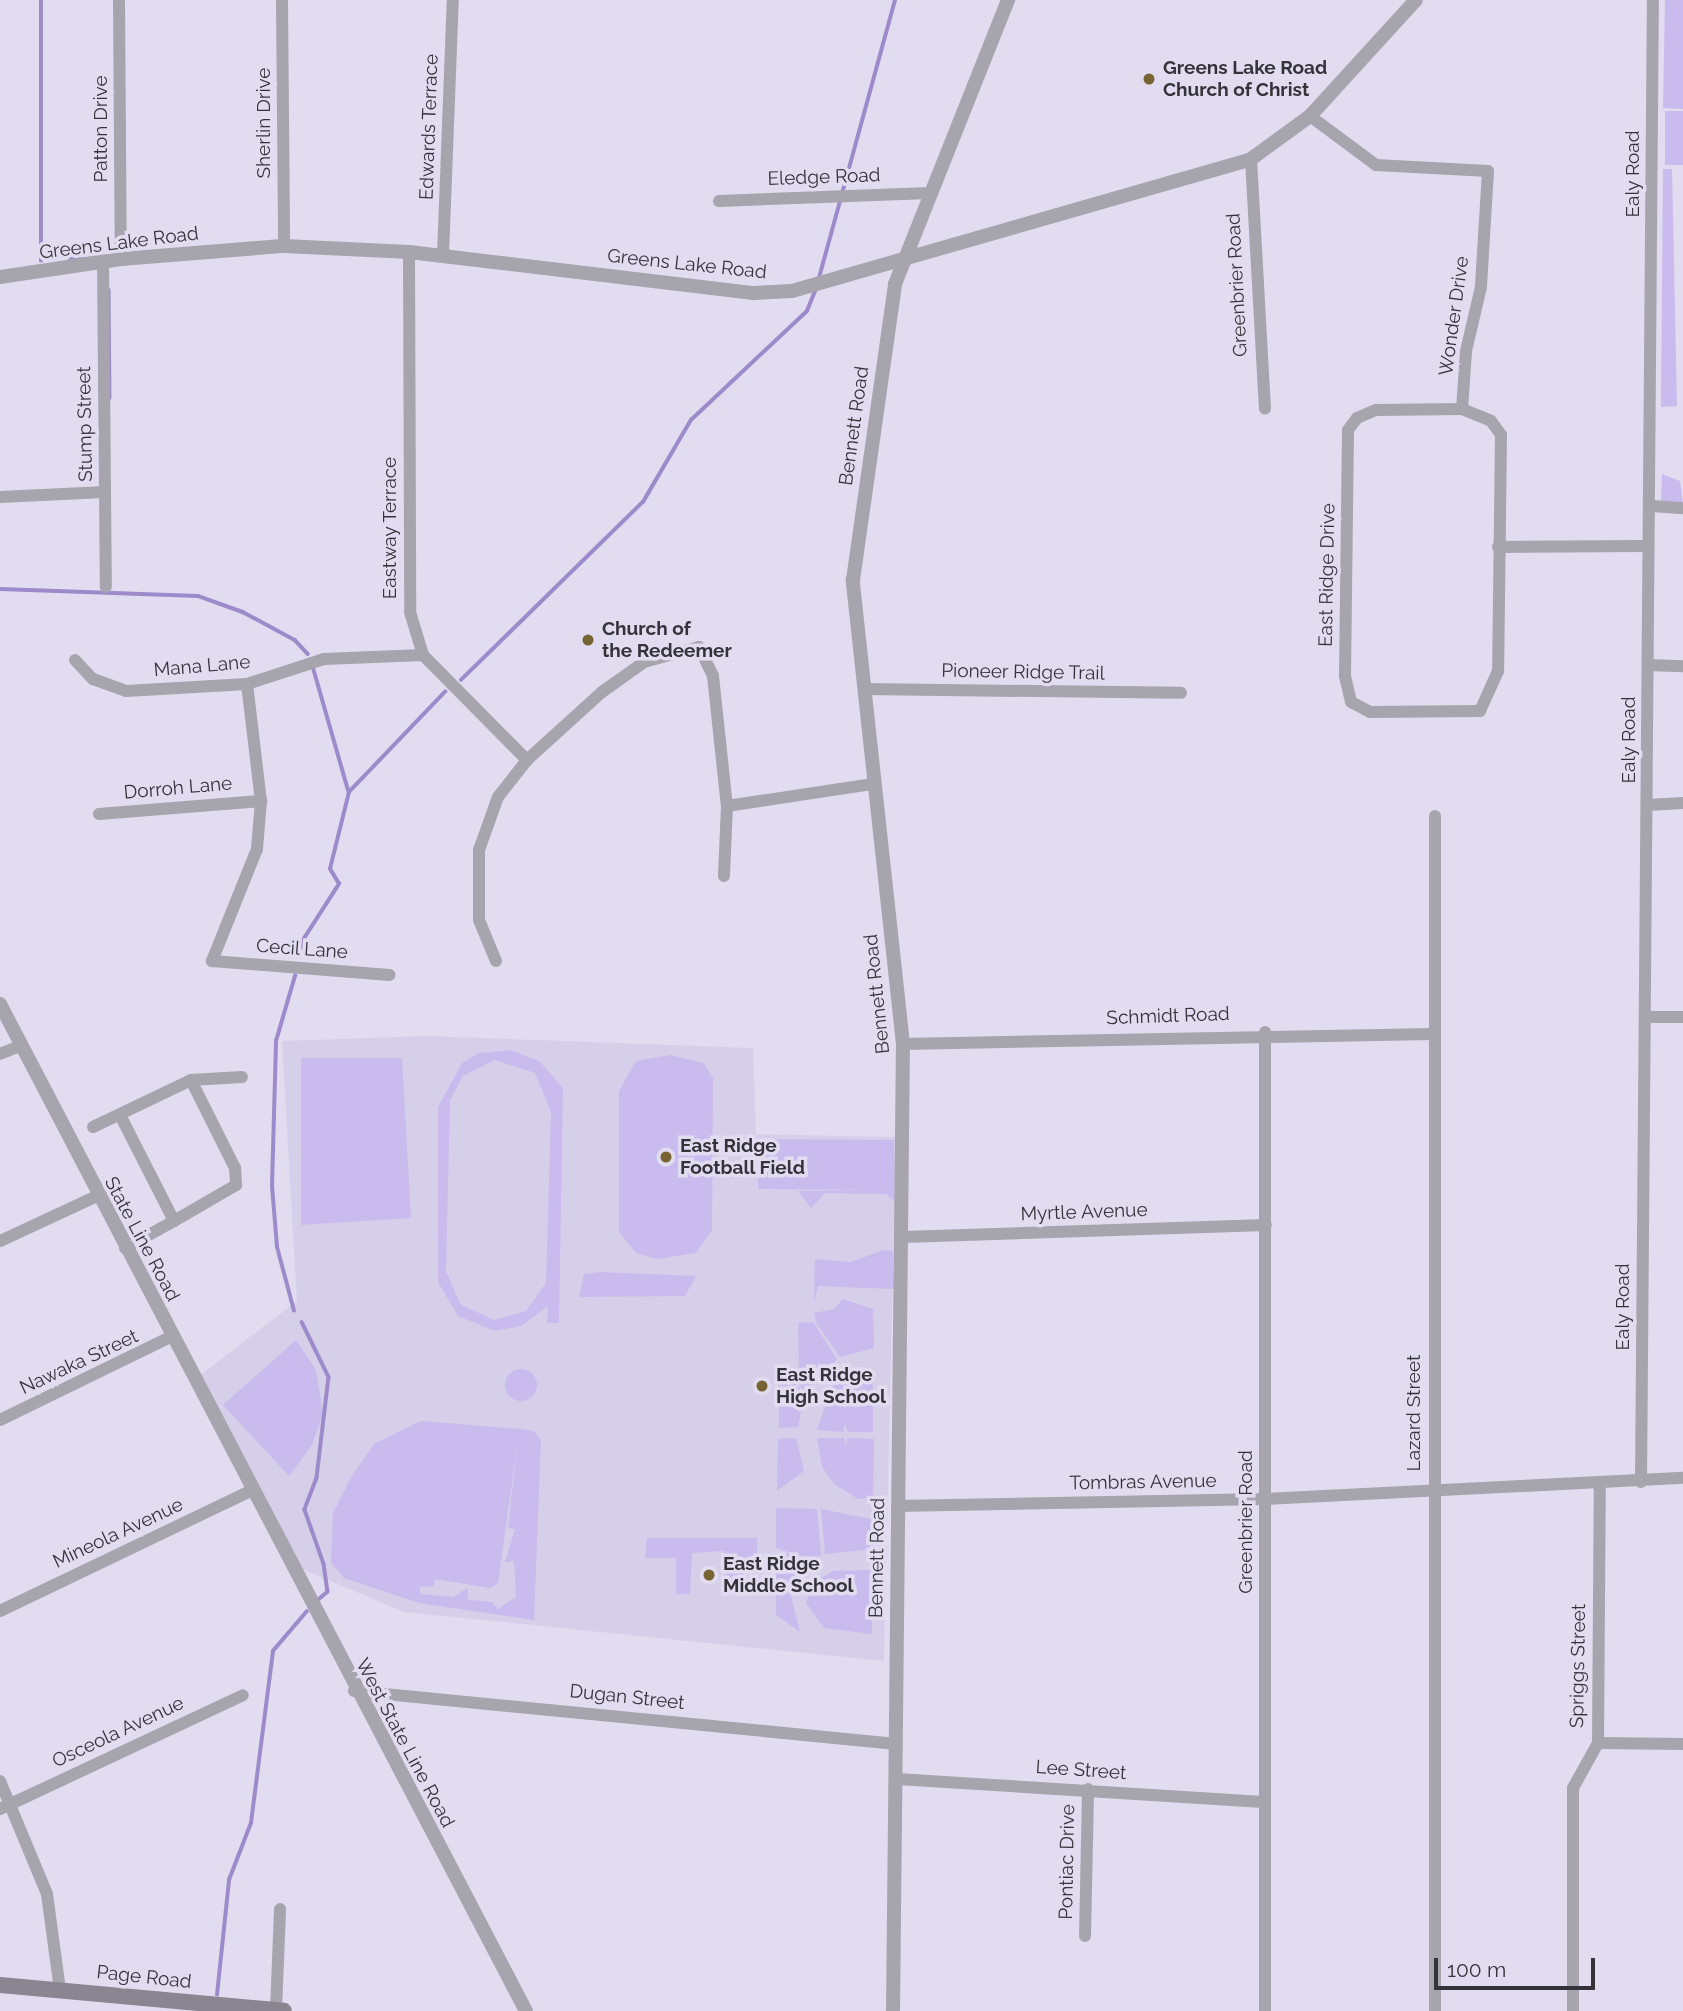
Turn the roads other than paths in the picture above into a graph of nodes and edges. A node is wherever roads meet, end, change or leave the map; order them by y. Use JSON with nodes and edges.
{"nodes":[{"id":1,"x":119,"y":0,"type":"edge"},
{"id":2,"x":282,"y":0,"type":"edge"},
{"id":3,"x":453,"y":0,"type":"edge"},
{"id":4,"x":1008,"y":0,"type":"edge"},
{"id":5,"x":1416,"y":0,"type":"edge"},
{"id":6,"x":1653,"y":0,"type":"edge"},
{"id":7,"x":1310,"y":116,"type":"junction"},
{"id":8,"x":1251,"y":159,"type":"junction"},
{"id":9,"x":930,"y":193,"type":"junction"},
{"id":10,"x":719,"y":201,"type":"dead end"},
{"id":11,"x":284,"y":246,"type":"junction"},
{"id":12,"x":409,"y":252,"type":"junction"},
{"id":13,"x":443,"y":255,"type":"junction"},
{"id":14,"x":121,"y":258,"type":"junction"},
{"id":15,"x":902,"y":259,"type":"junction"},
{"id":16,"x":103,"y":261,"type":"junction"},
{"id":17,"x":0,"y":276,"type":"edge"},
{"id":18,"x":1265,"y":409,"type":"dead end"},
{"id":19,"x":1462,"y":409,"type":"junction"},
{"id":20,"x":105,"y":492,"type":"junction"},
{"id":21,"x":0,"y":497,"type":"edge"},
{"id":22,"x":1652,"y":506,"type":"junction"},
{"id":23,"x":1683,"y":508,"type":"edge"},
{"id":24,"x":1645,"y":546,"type":"junction"},
{"id":25,"x":1498,"y":547,"type":"junction"},
{"id":26,"x":106,"y":587,"type":"dead end"},
{"id":27,"x":423,"y":655,"type":"junction"},
{"id":28,"x":75,"y":660,"type":"dead end"},
{"id":29,"x":1648,"y":665,"type":"junction"},
{"id":30,"x":1683,"y":666,"type":"edge"},
{"id":31,"x":247,"y":684,"type":"junction"},
{"id":32,"x":864,"y":689,"type":"junction"},
{"id":33,"x":1181,"y":693,"type":"dead end"},
{"id":34,"x":527,"y":760,"type":"junction"},
{"id":35,"x":873,"y":785,"type":"junction"},
{"id":36,"x":261,"y":801,"type":"junction"},
{"id":37,"x":1683,"y":803,"type":"edge"},
{"id":38,"x":1647,"y":805,"type":"junction"},
{"id":39,"x":727,"y":806,"type":"junction"},
{"id":40,"x":99,"y":814,"type":"dead end"},
{"id":41,"x":1435,"y":816,"type":"dead end"},
{"id":42,"x":724,"y":876,"type":"dead end"},
{"id":43,"x":496,"y":961,"type":"dead end"},
{"id":44,"x":389,"y":975,"type":"dead end"},
{"id":45,"x":0,"y":1004,"type":"edge"},
{"id":46,"x":1645,"y":1017,"type":"junction"},
{"id":47,"x":1683,"y":1017,"type":"edge"},
{"id":48,"x":1265,"y":1032,"type":"junction"},
{"id":49,"x":1434,"y":1034,"type":"junction"},
{"id":50,"x":903,"y":1044,"type":"junction"},
{"id":51,"x":20,"y":1046,"type":"junction"},
{"id":52,"x":0,"y":1054,"type":"edge"},
{"id":53,"x":242,"y":1077,"type":"dead end"},
{"id":54,"x":191,"y":1080,"type":"junction"},
{"id":55,"x":120,"y":1115,"type":"junction"},
{"id":56,"x":93,"y":1127,"type":"dead end"},
{"id":57,"x":97,"y":1196,"type":"junction"},
{"id":58,"x":174,"y":1222,"type":"junction"},
{"id":59,"x":1266,"y":1225,"type":"junction"},
{"id":60,"x":904,"y":1237,"type":"junction"},
{"id":61,"x":0,"y":1241,"type":"edge"},
{"id":62,"x":125,"y":1248,"type":"junction"},
{"id":63,"x":172,"y":1336,"type":"junction"},
{"id":64,"x":0,"y":1420,"type":"edge"},
{"id":65,"x":1683,"y":1478,"type":"edge"},
{"id":66,"x":1600,"y":1482,"type":"junction"},
{"id":67,"x":1641,"y":1482,"type":"junction"},
{"id":68,"x":1434,"y":1489,"type":"junction"},
{"id":69,"x":253,"y":1490,"type":"junction"},
{"id":70,"x":1265,"y":1499,"type":"junction"},
{"id":71,"x":897,"y":1506,"type":"junction"},
{"id":72,"x":0,"y":1611,"type":"edge"},
{"id":73,"x":354,"y":1691,"type":"junction"},
{"id":74,"x":243,"y":1695,"type":"dead end"},
{"id":75,"x":1598,"y":1743,"type":"junction"},
{"id":76,"x":895,"y":1744,"type":"junction"},
{"id":77,"x":1683,"y":1744,"type":"edge"},
{"id":78,"x":897,"y":1779,"type":"junction"},
{"id":79,"x":0,"y":1782,"type":"edge"},
{"id":80,"x":1088,"y":1789,"type":"junction"},
{"id":81,"x":1263,"y":1802,"type":"junction"},
{"id":82,"x":5,"y":1807,"type":"edge"},
{"id":83,"x":280,"y":1909,"type":"dead end"},
{"id":84,"x":1085,"y":1936,"type":"dead end"},
{"id":85,"x":0,"y":1985,"type":"edge"},
{"id":86,"x":60,"y":1990,"type":"junction"},
{"id":87,"x":239,"y":2010,"type":"edge"},
{"id":88,"x":280,"y":2010,"type":"edge"},
{"id":89,"x":526,"y":2011,"type":"edge"},
{"id":90,"x":893,"y":2011,"type":"edge"},
{"id":91,"x":1265,"y":2011,"type":"edge"},
{"id":92,"x":1435,"y":2011,"type":"edge"},
{"id":93,"x":1573,"y":2011,"type":"edge"}],
"edges":[{"from":1,"to":14,"type":"street","name":"Patton Drive"},
{"from":2,"to":11,"type":"street","name":"Sherlin Drive"},
{"from":3,"to":13,"type":"street","name":"Edwards Terrace"},
{"from":4,"to":9,"type":"street","name":"Bennett Road"},
{"from":5,"to":7,"type":"street","name":"Greens Lake Road"},
{"from":6,"to":22,"type":"street","name":"Ealy Road"},
{"from":7,"to":8,"type":"street","name":"Greens Lake Road"},
{"from":7,"to":19,"type":"street","name":"Wonder Drive"},
{"from":8,"to":15,"type":"street","name":"Greens Lake Road"},
{"from":8,"to":18,"type":"street","name":"Greenbrier Road"},
{"from":9,"to":10,"type":"street","name":"Eledge Road"},
{"from":9,"to":15,"type":"street","name":"Bennett Road"},
{"from":11,"to":12,"type":"street","name":"Greens Lake Road"},
{"from":11,"to":14,"type":"street","name":"Greens Lake Road"},
{"from":12,"to":13,"type":"street","name":"Greens Lake Road"},
{"from":12,"to":27,"type":"street","name":"Eastway Terrace"},
{"from":13,"to":15,"type":"street","name":"Greens Lake Road"},
{"from":14,"to":16,"type":"street","name":"Greens Lake Road"},
{"from":15,"to":32,"type":"street","name":"Bennett Road"},
{"from":16,"to":17,"type":"street","name":"Greens Lake Road"},
{"from":16,"to":20,"type":"street","name":"Stump Street"},
{"from":19,"to":25,"type":"street","name":"East Ridge Drive"},
{"from":19,"to":25,"type":"street","name":"East Ridge Drive"},
{"from":20,"to":21,"type":"street"},
{"from":20,"to":26,"type":"street","name":"Stump Street"},
{"from":22,"to":23,"type":"street"},
{"from":22,"to":24,"type":"street","name":"Ealy Road"},
{"from":24,"to":25,"type":"street"},
{"from":24,"to":29,"type":"street","name":"Ealy Road"},
{"from":27,"to":31,"type":"street","name":"Mana Lane"},
{"from":27,"to":34,"type":"street","name":"Eastway Terrace"},
{"from":28,"to":31,"type":"street","name":"Mana Lane"},
{"from":29,"to":30,"type":"street"},
{"from":29,"to":38,"type":"street","name":"Ealy Road"},
{"from":31,"to":36,"type":"street"},
{"from":32,"to":33,"type":"street","name":"Pioneer Ridge Trail"},
{"from":32,"to":35,"type":"street","name":"Bennett Road"},
{"from":34,"to":39,"type":"street"},
{"from":34,"to":43,"type":"street"},
{"from":35,"to":39,"type":"street"},
{"from":35,"to":50,"type":"street","name":"Bennett Road"},
{"from":36,"to":40,"type":"street","name":"Dorroh Lane"},
{"from":36,"to":44,"type":"street","name":"Cecil Lane"},
{"from":37,"to":38,"type":"street"},
{"from":38,"to":46,"type":"street","name":"Ealy Road"},
{"from":39,"to":42,"type":"street"},
{"from":41,"to":49,"type":"street","name":"Lazard Street"},
{"from":45,"to":51,"type":"street","name":"State Line Road"},
{"from":46,"to":47,"type":"street"},
{"from":46,"to":67,"type":"street","name":"Ealy Road"},
{"from":48,"to":49,"type":"street","name":"Schmidt Road"},
{"from":48,"to":50,"type":"street","name":"Schmidt Road"},
{"from":48,"to":59,"type":"street","name":"Greenbrier Road"},
{"from":49,"to":68,"type":"street","name":"Lazard Street"},
{"from":50,"to":60,"type":"street","name":"Bennett Road"},
{"from":51,"to":52,"type":"street"},
{"from":51,"to":57,"type":"street","name":"State Line Road"},
{"from":53,"to":54,"type":"street"},
{"from":54,"to":55,"type":"street"},
{"from":54,"to":58,"type":"street"},
{"from":55,"to":56,"type":"street"},
{"from":55,"to":58,"type":"street"},
{"from":57,"to":61,"type":"street"},
{"from":57,"to":62,"type":"street","name":"State Line Road"},
{"from":58,"to":62,"type":"street"},
{"from":59,"to":60,"type":"street","name":"Myrtle Avenue"},
{"from":59,"to":70,"type":"street","name":"Greenbrier Road"},
{"from":60,"to":71,"type":"street","name":"Bennett Road"},
{"from":62,"to":63,"type":"street","name":"State Line Road"},
{"from":63,"to":64,"type":"street","name":"Nawaka Street"},
{"from":63,"to":69,"type":"street","name":"State Line Road"},
{"from":65,"to":67,"type":"street","name":"Tombras Avenue"},
{"from":66,"to":67,"type":"street","name":"Tombras Avenue"},
{"from":66,"to":68,"type":"street","name":"Tombras Avenue"},
{"from":66,"to":75,"type":"street","name":"Spriggs Street"},
{"from":68,"to":70,"type":"street","name":"Tombras Avenue"},
{"from":68,"to":92,"type":"street","name":"Lazard Street"},
{"from":69,"to":72,"type":"street","name":"Mineola Avenue"},
{"from":69,"to":73,"type":"street","name":"West State Line Road"},
{"from":70,"to":71,"type":"street","name":"Tombras Avenue"},
{"from":70,"to":81,"type":"street","name":"Greenbrier Road"},
{"from":71,"to":76,"type":"street","name":"Bennett Road"},
{"from":73,"to":76,"type":"street","name":"Dugan Street"},
{"from":73,"to":89,"type":"street","name":"West State Line Road"},
{"from":74,"to":82,"type":"street","name":"Osceola Avenue"},
{"from":75,"to":77,"type":"street"},
{"from":75,"to":93,"type":"street","name":"Spriggs Street"},
{"from":76,"to":78,"type":"street","name":"Bennett Road"},
{"from":78,"to":80,"type":"street","name":"Lee Street"},
{"from":78,"to":90,"type":"street","name":"Bennett Road"},
{"from":79,"to":82,"type":"street"},
{"from":80,"to":81,"type":"street","name":"Lee Street"},
{"from":80,"to":84,"type":"street","name":"Pontiac Drive"},
{"from":81,"to":91,"type":"street","name":"Greenbrier Road"},
{"from":82,"to":86,"type":"street"},
{"from":83,"to":88,"type":"street"},
{"from":85,"to":86,"type":"main road","name":"Page Road"},
{"from":86,"to":87,"type":"main road","name":"Page Road"},
{"from":87,"to":88,"type":"main road","name":"Page Road"}]}
